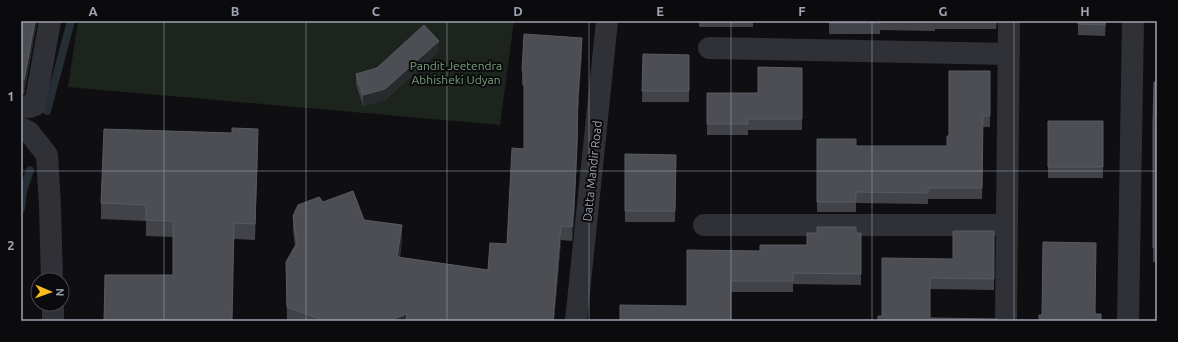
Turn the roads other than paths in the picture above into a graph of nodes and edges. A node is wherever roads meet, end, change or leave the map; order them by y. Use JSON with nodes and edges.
{"nodes":[{"id":1,"x":50,"y":21,"type":"edge"},
{"id":2,"x":607,"y":21,"type":"edge"},
{"id":3,"x":1010,"y":21,"type":"edge"},
{"id":4,"x":1133,"y":21,"type":"edge"},
{"id":5,"x":709,"y":48,"type":"dead end"},
{"id":6,"x":1009,"y":54,"type":"junction"},
{"id":7,"x":21,"y":106,"type":"edge"},
{"id":8,"x":21,"y":128,"type":"edge"},
{"id":9,"x":704,"y":225,"type":"dead end"},
{"id":10,"x":1007,"y":225,"type":"junction"},
{"id":11,"x":52,"y":272,"type":"edge"},
{"id":12,"x":576,"y":321,"type":"edge"},
{"id":13,"x":1006,"y":321,"type":"edge"},
{"id":14,"x":1128,"y":321,"type":"edge"}],
"edges":[{"from":1,"to":7,"type":"street"},
{"from":2,"to":12,"type":"street","name":"Datta Mandir Road"},
{"from":3,"to":6,"type":"street"},
{"from":4,"to":14,"type":"street"},
{"from":5,"to":6,"type":"street"},
{"from":6,"to":10,"type":"street"},
{"from":8,"to":11,"type":"street"},
{"from":9,"to":10,"type":"street"},
{"from":10,"to":13,"type":"street"}]}
